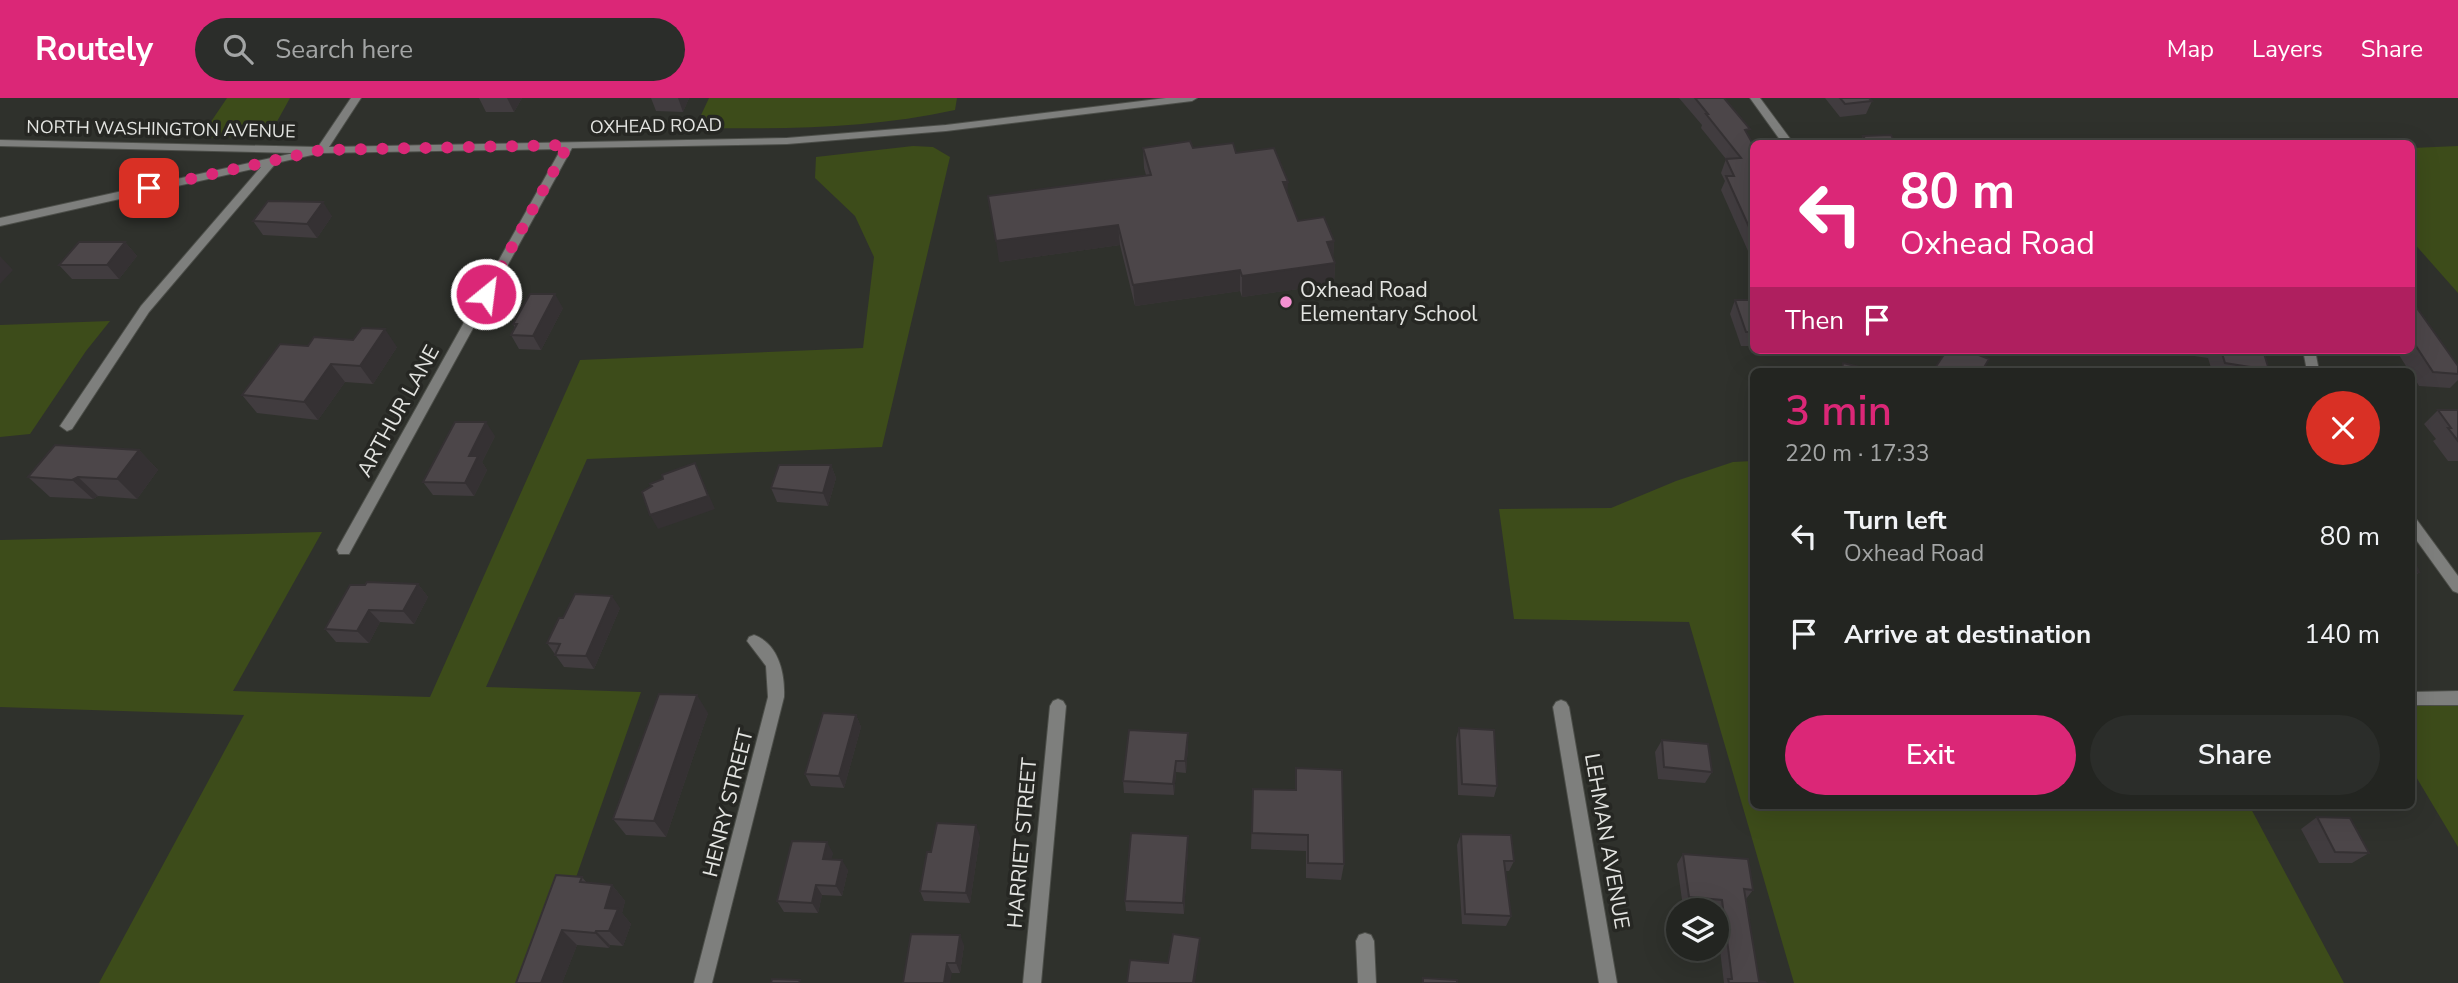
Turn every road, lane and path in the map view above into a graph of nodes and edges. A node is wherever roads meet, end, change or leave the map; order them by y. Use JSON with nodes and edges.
{"nodes":[{"id":1,"x":356,"y":98,"type":"edge"},
{"id":2,"x":1192,"y":98,"type":"edge"},
{"id":3,"x":1755,"y":98,"type":"edge"},
{"id":4,"x":1786,"y":140,"type":"edge"},
{"id":5,"x":0,"y":143,"type":"edge"},
{"id":6,"x":568,"y":145,"type":"junction"},
{"id":7,"x":321,"y":150,"type":"junction"},
{"id":8,"x":273,"y":160,"type":"junction"},
{"id":9,"x":0,"y":222,"type":"edge"},
{"id":10,"x":67,"y":426,"type":"dead end"},
{"id":11,"x":2415,"y":528,"type":"edge"},
{"id":12,"x":344,"y":550,"type":"dead end"},
{"id":13,"x":2458,"y":587,"type":"edge"},
{"id":14,"x":754,"y":641,"type":"dead end"},
{"id":15,"x":2458,"y":698,"type":"edge"},
{"id":16,"x":2415,"y":699,"type":"edge"},
{"id":17,"x":1058,"y":706,"type":"dead end"},
{"id":18,"x":1561,"y":707,"type":"dead end"},
{"id":19,"x":1365,"y":942,"type":"dead end"},
{"id":20,"x":704,"y":983,"type":"edge"},
{"id":21,"x":1032,"y":983,"type":"edge"},
{"id":22,"x":1367,"y":983,"type":"edge"},
{"id":23,"x":1608,"y":983,"type":"edge"}],
"edges":[{"from":1,"to":7,"type":"street"},
{"from":2,"to":6,"type":"street","name":"OXHEAD ROAD"},
{"from":3,"to":4,"type":"street"},
{"from":5,"to":7,"type":"street","name":"NORTH WASHINGTON AVENUE"},
{"from":6,"to":7,"type":"street","name":"OXHEAD ROAD"},
{"from":6,"to":12,"type":"street","name":"ARTHUR LANE"},
{"from":7,"to":8,"type":"street","name":"OXHEAD ROAD"},
{"from":8,"to":9,"type":"street","name":"OXHEAD ROAD"},
{"from":8,"to":10,"type":"street"},
{"from":11,"to":13,"type":"street"},
{"from":14,"to":20,"type":"street","name":"HENRY STREET"},
{"from":15,"to":16,"type":"street"},
{"from":17,"to":21,"type":"street","name":"HARRIET STREET"},
{"from":18,"to":23,"type":"street","name":"LEHMAN AVENUE"},
{"from":19,"to":22,"type":"street"}]}
